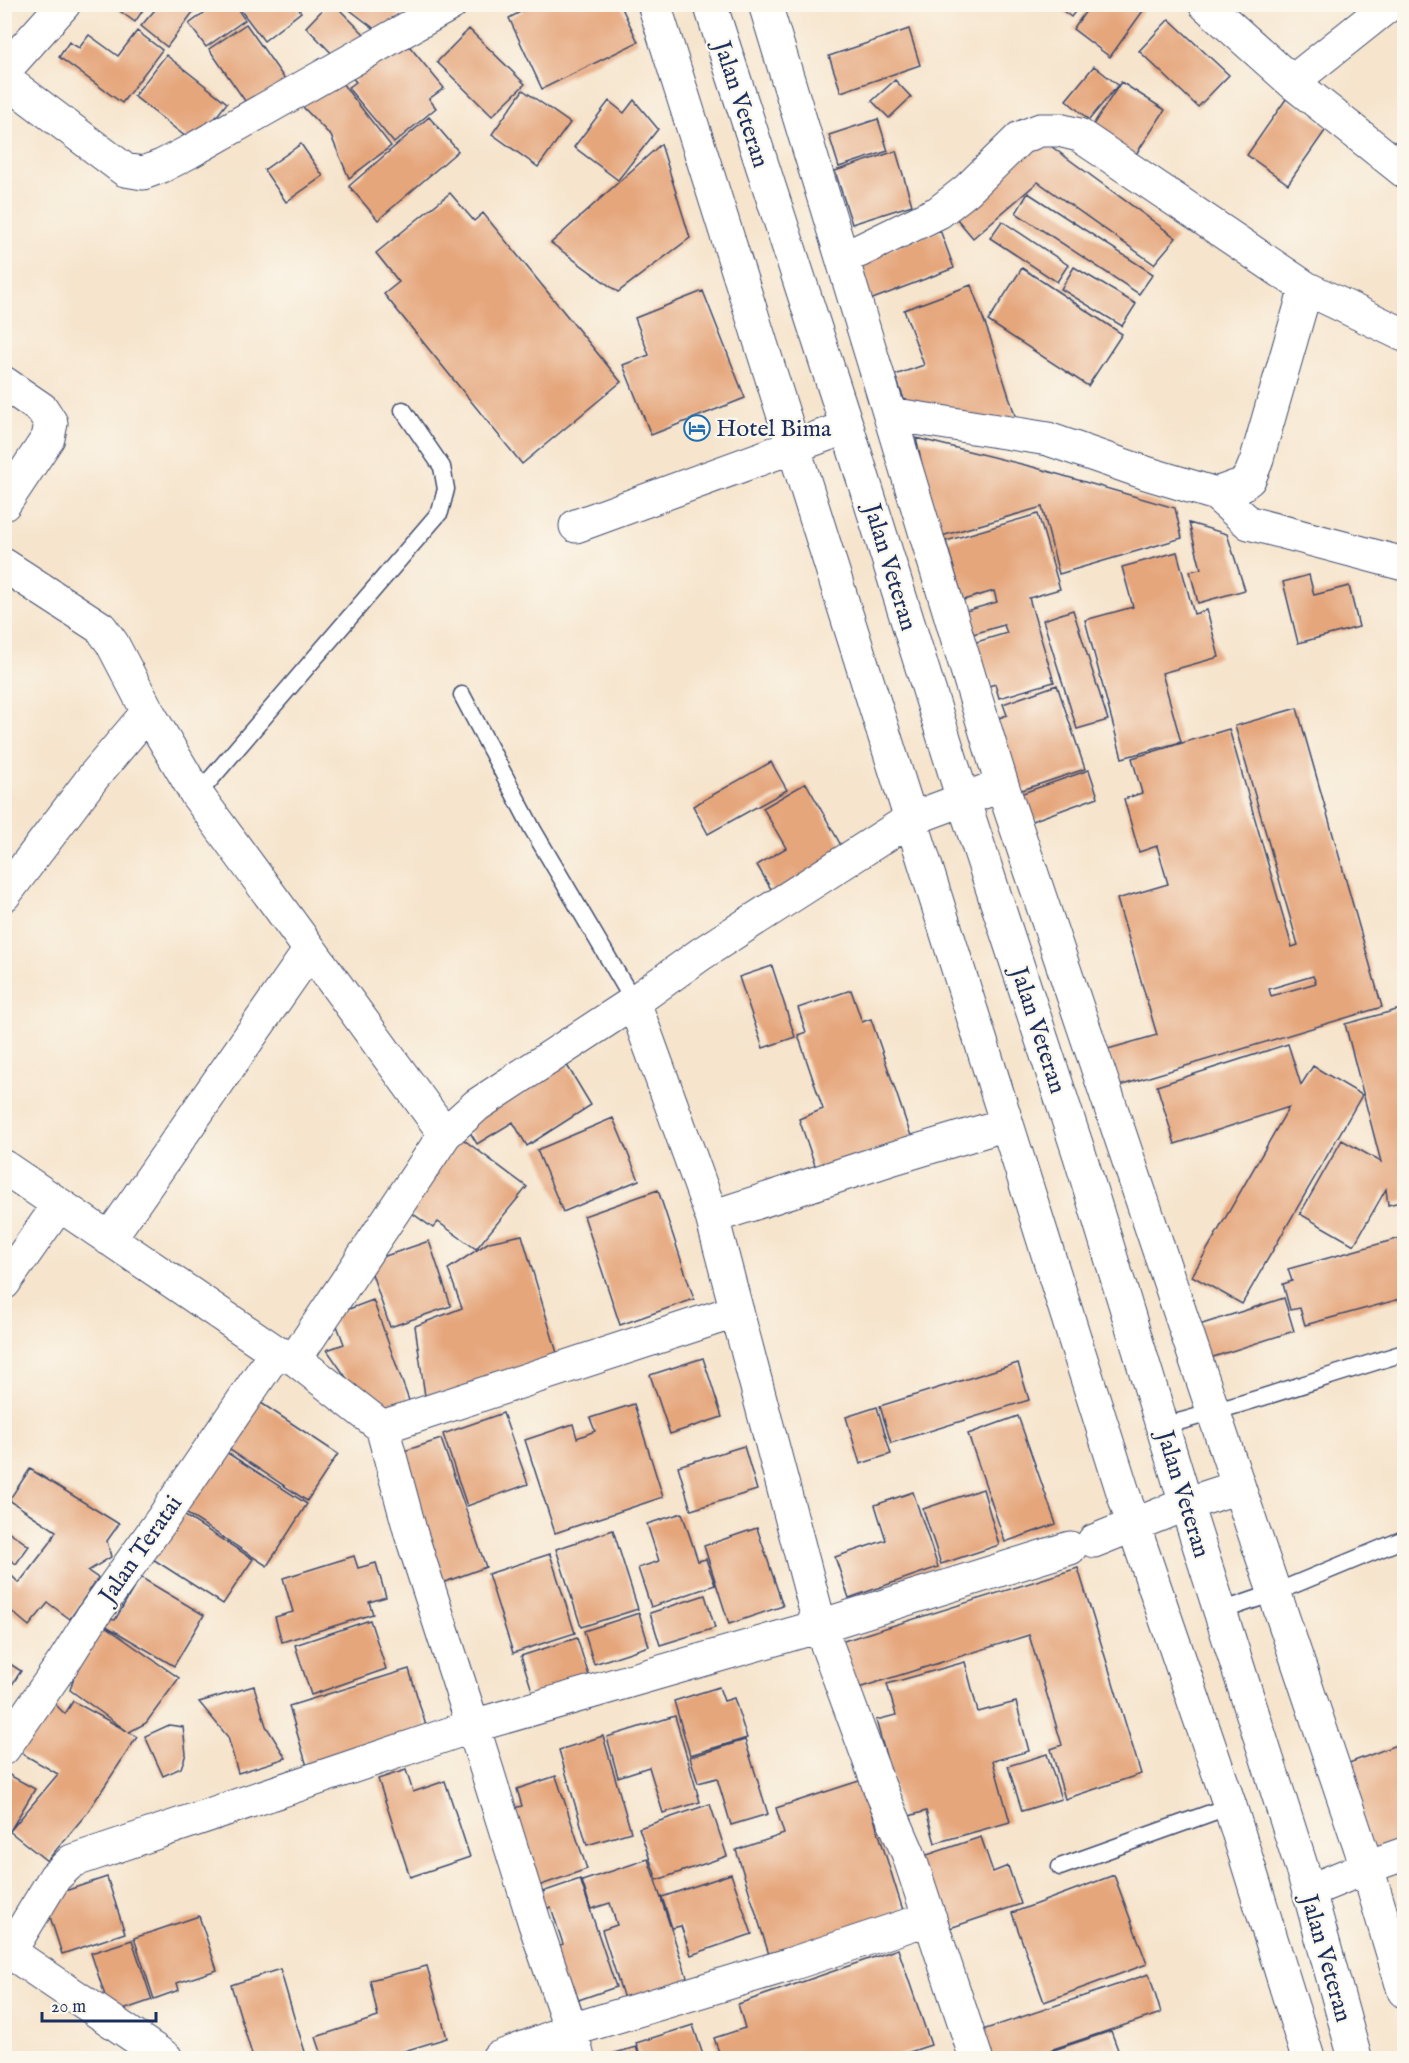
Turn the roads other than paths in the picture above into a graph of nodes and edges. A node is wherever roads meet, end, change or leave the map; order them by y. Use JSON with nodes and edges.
{"nodes":[{"id":1,"x":64,"y":4,"type":"edge"},
{"id":2,"x":450,"y":4,"type":"edge"},
{"id":3,"x":654,"y":4,"type":"edge"},
{"id":4,"x":710,"y":4,"type":"edge"},
{"id":5,"x":765,"y":4,"type":"edge"},
{"id":6,"x":1205,"y":4,"type":"edge"},
{"id":7,"x":1390,"y":4,"type":"edge"},
{"id":8,"x":4,"y":71,"type":"edge"},
{"id":9,"x":4,"y":80,"type":"edge"},
{"id":10,"x":1292,"y":82,"type":"junction"},
{"id":11,"x":1404,"y":171,"type":"edge"},
{"id":12,"x":842,"y":257,"type":"junction"},
{"id":13,"x":1306,"y":288,"type":"junction"},
{"id":14,"x":1404,"y":335,"type":"edge"},
{"id":15,"x":4,"y":383,"type":"edge"},
{"id":16,"x":403,"y":410,"type":"dead end"},
{"id":17,"x":890,"y":414,"type":"junction"},
{"id":18,"x":847,"y":427,"type":"junction"},
{"id":19,"x":793,"y":447,"type":"junction"},
{"id":20,"x":1216,"y":494,"type":"junction"},
{"id":21,"x":4,"y":504,"type":"edge"},
{"id":22,"x":576,"y":526,"type":"dead end"},
{"id":23,"x":1404,"y":564,"type":"edge"},
{"id":24,"x":4,"y":565,"type":"edge"},
{"id":25,"x":462,"y":695,"type":"dead end"},
{"id":26,"x":148,"y":712,"type":"junction"},
{"id":27,"x":1002,"y":785,"type":"junction"},
{"id":28,"x":197,"y":795,"type":"junction"},
{"id":29,"x":963,"y":799,"type":"junction"},
{"id":30,"x":911,"y":819,"type":"junction"},
{"id":31,"x":10,"y":876,"type":"edge"},
{"id":32,"x":310,"y":950,"type":"junction"},
{"id":33,"x":634,"y":1002,"type":"junction"},
{"id":34,"x":1007,"y":1124,"type":"junction"},
{"id":35,"x":445,"y":1134,"type":"junction"},
{"id":36,"x":4,"y":1167,"type":"edge"},
{"id":37,"x":59,"y":1205,"type":"junction"},
{"id":38,"x":712,"y":1217,"type":"junction"},
{"id":39,"x":109,"y":1239,"type":"junction"},
{"id":40,"x":4,"y":1283,"type":"edge"},
{"id":41,"x":737,"y":1311,"type":"junction"},
{"id":42,"x":1404,"y":1353,"type":"edge"},
{"id":43,"x":286,"y":1356,"type":"junction"},
{"id":44,"x":1213,"y":1413,"type":"junction"},
{"id":45,"x":1162,"y":1426,"type":"junction"},
{"id":46,"x":382,"y":1427,"type":"junction"},
{"id":47,"x":1238,"y":1487,"type":"junction"},
{"id":48,"x":1186,"y":1504,"type":"junction"},
{"id":49,"x":1133,"y":1524,"type":"junction"},
{"id":50,"x":1404,"y":1539,"type":"edge"},
{"id":51,"x":1274,"y":1593,"type":"junction"},
{"id":52,"x":1221,"y":1611,"type":"junction"},
{"id":53,"x":820,"y":1626,"type":"junction"},
{"id":54,"x":473,"y":1726,"type":"junction"},
{"id":55,"x":4,"y":1748,"type":"edge"},
{"id":56,"x":1230,"y":1806,"type":"junction"},
{"id":57,"x":1404,"y":1854,"type":"edge"},
{"id":58,"x":1060,"y":1867,"type":"dead end"},
{"id":59,"x":1367,"y":1867,"type":"junction"},
{"id":60,"x":1309,"y":1891,"type":"junction"},
{"id":61,"x":930,"y":1918,"type":"junction"},
{"id":62,"x":7,"y":1949,"type":"edge"},
{"id":63,"x":1404,"y":1991,"type":"edge"},
{"id":64,"x":575,"y":2044,"type":"edge"},
{"id":65,"x":1351,"y":2044,"type":"edge"},
{"id":66,"x":1299,"y":2054,"type":"edge"},
{"id":67,"x":166,"y":2058,"type":"edge"},
{"id":68,"x":498,"y":2058,"type":"edge"},
{"id":69,"x":976,"y":2058,"type":"edge"}],
"edges":[{"from":1,"to":8,"type":"street"},
{"from":2,"to":9,"type":"street"},
{"from":3,"to":19,"type":"street"},
{"from":4,"to":18,"type":"street","name":"Jalan Veteran"},
{"from":5,"to":12,"type":"street"},
{"from":6,"to":10,"type":"street"},
{"from":7,"to":10,"type":"street"},
{"from":10,"to":11,"type":"street"},
{"from":12,"to":13,"type":"street"},
{"from":12,"to":17,"type":"street"},
{"from":13,"to":14,"type":"street"},
{"from":13,"to":20,"type":"street"},
{"from":15,"to":21,"type":"street"},
{"from":16,"to":28,"type":"lane"},
{"from":17,"to":20,"type":"street"},
{"from":17,"to":27,"type":"street"},
{"from":18,"to":19,"type":"street"},
{"from":18,"to":29,"type":"street","name":"Jalan Veteran"},
{"from":19,"to":22,"type":"street"},
{"from":19,"to":30,"type":"street"},
{"from":20,"to":23,"type":"street"},
{"from":24,"to":26,"type":"street"},
{"from":25,"to":33,"type":"lane"},
{"from":26,"to":28,"type":"street"},
{"from":26,"to":31,"type":"street"},
{"from":27,"to":29,"type":"street","name":"Jalan Teratai"},
{"from":27,"to":44,"type":"street"},
{"from":28,"to":32,"type":"street"},
{"from":29,"to":30,"type":"street","name":"Jalan Teratai"},
{"from":29,"to":45,"type":"street","name":"Jalan Veteran"},
{"from":30,"to":33,"type":"street","name":"Jalan Teratai"},
{"from":30,"to":34,"type":"street"},
{"from":32,"to":35,"type":"street"},
{"from":32,"to":39,"type":"street"},
{"from":33,"to":35,"type":"street","name":"Jalan Teratai"},
{"from":33,"to":38,"type":"street"},
{"from":34,"to":38,"type":"street"},
{"from":34,"to":49,"type":"street"},
{"from":35,"to":43,"type":"street","name":"Jalan Teratai"},
{"from":36,"to":37,"type":"street"},
{"from":37,"to":39,"type":"street"},
{"from":37,"to":40,"type":"street"},
{"from":38,"to":41,"type":"street"},
{"from":39,"to":43,"type":"street"},
{"from":41,"to":46,"type":"street"},
{"from":41,"to":53,"type":"street"},
{"from":42,"to":44,"type":"lane"},
{"from":43,"to":46,"type":"street"},
{"from":43,"to":55,"type":"street","name":"Jalan Teratai"},
{"from":44,"to":45,"type":"lane"},
{"from":44,"to":47,"type":"street"},
{"from":45,"to":48,"type":"street","name":"Jalan Veteran"},
{"from":46,"to":54,"type":"street"},
{"from":47,"to":48,"type":"street"},
{"from":47,"to":51,"type":"street"},
{"from":48,"to":49,"type":"street"},
{"from":48,"to":52,"type":"street","name":"Jalan Veteran"},
{"from":49,"to":53,"type":"street"},
{"from":49,"to":56,"type":"street"},
{"from":50,"to":51,"type":"lane"},
{"from":51,"to":52,"type":"lane"},
{"from":51,"to":59,"type":"street"},
{"from":52,"to":60,"type":"street","name":"Jalan Veteran"},
{"from":53,"to":54,"type":"street"},
{"from":53,"to":61,"type":"street"},
{"from":54,"to":62,"type":"street"},
{"from":54,"to":64,"type":"street"},
{"from":56,"to":58,"type":"lane"},
{"from":56,"to":66,"type":"street"},
{"from":57,"to":59,"type":"street"},
{"from":59,"to":60,"type":"street"},
{"from":59,"to":63,"type":"street"},
{"from":60,"to":65,"type":"street","name":"Jalan Veteran"},
{"from":61,"to":64,"type":"street"},
{"from":61,"to":69,"type":"street"},
{"from":62,"to":67,"type":"street"},
{"from":64,"to":68,"type":"street"},
{"from":65,"to":66,"type":"street"}]}
